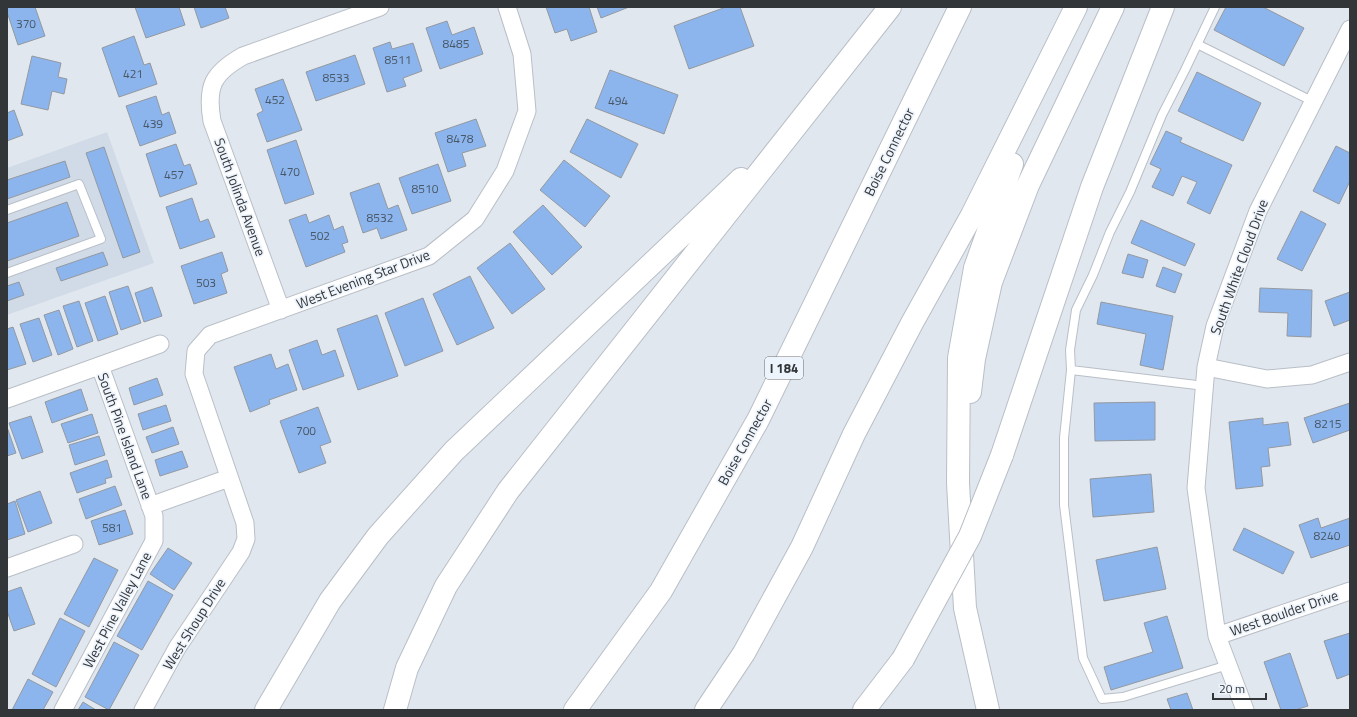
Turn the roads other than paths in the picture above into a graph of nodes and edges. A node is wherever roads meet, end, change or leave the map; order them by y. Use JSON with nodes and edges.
{"nodes":[{"id":1,"x":380,"y":7,"type":"edge"},
{"id":2,"x":507,"y":7,"type":"edge"},
{"id":3,"x":890,"y":7,"type":"edge"},
{"id":4,"x":960,"y":7,"type":"edge"},
{"id":5,"x":1076,"y":7,"type":"edge"},
{"id":6,"x":1113,"y":7,"type":"edge"},
{"id":7,"x":1163,"y":7,"type":"edge"},
{"id":8,"x":1215,"y":7,"type":"edge"},
{"id":9,"x":1350,"y":29,"type":"edge"},
{"id":10,"x":1198,"y":44,"type":"junction"},
{"id":11,"x":1312,"y":101,"type":"junction"},
{"id":12,"x":800,"y":123,"type":"junction"},
{"id":13,"x":7,"y":210,"type":"edge"},
{"id":14,"x":7,"y":273,"type":"edge"},
{"id":15,"x":281,"y":310,"type":"junction"},
{"id":16,"x":160,"y":344,"type":"dead end"},
{"id":17,"x":1350,"y":362,"type":"edge"},
{"id":18,"x":100,"y":366,"type":"junction"},
{"id":19,"x":1206,"y":367,"type":"junction"},
{"id":20,"x":1071,"y":370,"type":"junction"},
{"id":21,"x":1205,"y":386,"type":"junction"},
{"id":22,"x":7,"y":399,"type":"edge"},
{"id":23,"x":229,"y":478,"type":"junction"},
{"id":24,"x":958,"y":483,"type":"junction"},
{"id":25,"x":150,"y":506,"type":"junction"},
{"id":26,"x":74,"y":544,"type":"dead end"},
{"id":27,"x":7,"y":568,"type":"edge"},
{"id":28,"x":1350,"y":591,"type":"edge"},
{"id":29,"x":1217,"y":636,"type":"junction"},
{"id":30,"x":1228,"y":665,"type":"junction"},
{"id":31,"x":63,"y":710,"type":"edge"},
{"id":32,"x":143,"y":710,"type":"edge"},
{"id":33,"x":266,"y":710,"type":"edge"},
{"id":34,"x":395,"y":710,"type":"edge"},
{"id":35,"x":575,"y":710,"type":"edge"},
{"id":36,"x":706,"y":710,"type":"edge"},
{"id":37,"x":864,"y":710,"type":"edge"},
{"id":38,"x":988,"y":710,"type":"edge"},
{"id":39,"x":1245,"y":710,"type":"edge"}],
"edges":[{"from":1,"to":15,"type":"street","name":"South Jolinda Avenue"},
{"from":2,"to":15,"type":"street","name":"West Evening Star Drive"},
{"from":3,"to":12,"type":"highway"},
{"from":4,"to":35,"type":"highway","name":"Boise Connector","number":"I 184"},
{"from":5,"to":24,"type":"highway"},
{"from":5,"to":36,"type":"highway"},
{"from":6,"to":24,"type":"highway"},
{"from":7,"to":37,"type":"highway","bridge":true},
{"from":8,"to":10,"type":"lane"},
{"from":9,"to":11,"type":"street","name":"South White Cloud Drive"},
{"from":10,"to":11,"type":"lane"},
{"from":10,"to":20,"type":"lane"},
{"from":11,"to":19,"type":"street","name":"South White Cloud Drive"},
{"from":12,"to":33,"type":"highway"},
{"from":12,"to":34,"type":"highway"},
{"from":13,"to":14,"type":"lane"},
{"from":15,"to":23,"type":"street","name":"West Evening Star Drive"},
{"from":16,"to":18,"type":"street"},
{"from":17,"to":19,"type":"street"},
{"from":18,"to":22,"type":"street"},
{"from":18,"to":25,"type":"street","name":"South Pine Island Lane"},
{"from":19,"to":21,"type":"street","name":"South White Cloud Drive"},
{"from":20,"to":21,"type":"lane"},
{"from":20,"to":30,"type":"lane"},
{"from":21,"to":29,"type":"street","name":"South White Cloud Drive"},
{"from":23,"to":25,"type":"street"},
{"from":23,"to":32,"type":"street","name":"West Shoup Drive"},
{"from":24,"to":38,"type":"highway"},
{"from":25,"to":31,"type":"street","name":"West Pine Valley Lane"},
{"from":26,"to":27,"type":"street"},
{"from":28,"to":29,"type":"street","name":"West Boulder Drive"},
{"from":29,"to":30,"type":"street","name":"South White Cloud Drive"},
{"from":30,"to":39,"type":"street","name":"South White Cloud Drive"}]}
